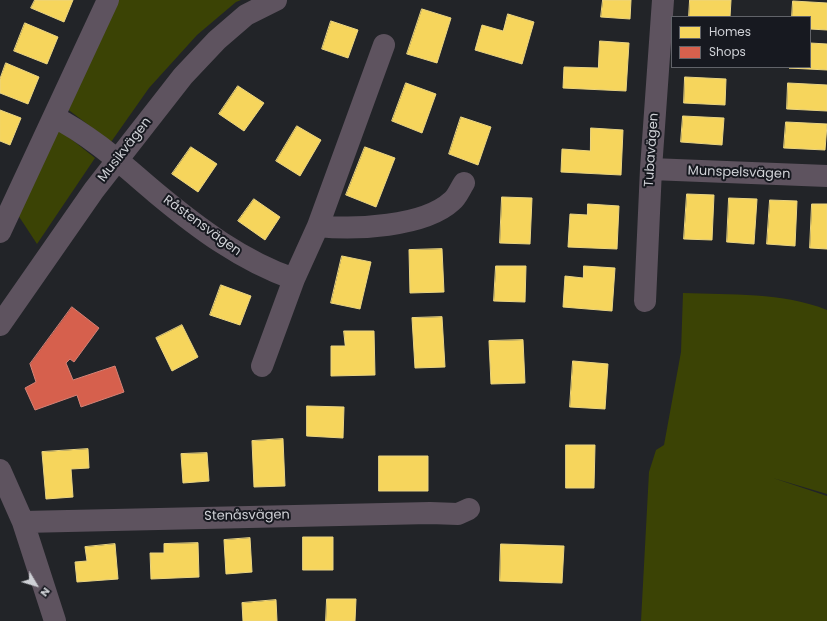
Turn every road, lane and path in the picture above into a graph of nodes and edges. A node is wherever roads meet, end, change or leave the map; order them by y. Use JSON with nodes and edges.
{"nodes":[{"id":1,"x":108,"y":0,"type":"edge"},
{"id":2,"x":276,"y":0,"type":"edge"},
{"id":3,"x":662,"y":0,"type":"edge"},
{"id":4,"x":384,"y":45,"type":"dead end"},
{"id":5,"x":54,"y":117,"type":"junction"},
{"id":6,"x":117,"y":160,"type":"junction"},
{"id":7,"x":651,"y":169,"type":"junction"},
{"id":8,"x":827,"y":176,"type":"edge"},
{"id":9,"x":464,"y":183,"type":"dead end"},
{"id":10,"x":318,"y":226,"type":"junction"},
{"id":11,"x":0,"y":232,"type":"edge"},
{"id":12,"x":294,"y":279,"type":"junction"},
{"id":13,"x":645,"y":301,"type":"dead end"},
{"id":14,"x":0,"y":324,"type":"edge"},
{"id":15,"x":262,"y":366,"type":"dead end"},
{"id":16,"x":0,"y":470,"type":"edge"},
{"id":17,"x":469,"y":509,"type":"dead end"},
{"id":18,"x":23,"y":522,"type":"junction"},
{"id":19,"x":55,"y":621,"type":"edge"}],
"edges":[{"from":1,"to":5,"type":"street"},
{"from":2,"to":6,"type":"street","name":"Musikvägen"},
{"from":3,"to":7,"type":"street","name":"Tubavägen"},
{"from":4,"to":10,"type":"street"},
{"from":5,"to":6,"type":"street","name":"Råstensvägen"},
{"from":5,"to":11,"type":"street"},
{"from":6,"to":12,"type":"street","name":"Råstensvägen"},
{"from":6,"to":14,"type":"street","name":"Musikvägen"},
{"from":7,"to":8,"type":"street","name":"Munspelsvägen"},
{"from":7,"to":13,"type":"street","name":"Tubavägen"},
{"from":9,"to":10,"type":"street"},
{"from":10,"to":12,"type":"street"},
{"from":12,"to":15,"type":"street"},
{"from":16,"to":18,"type":"street"},
{"from":17,"to":18,"type":"street","name":"Stenåsvägen"},
{"from":18,"to":19,"type":"street"}]}
